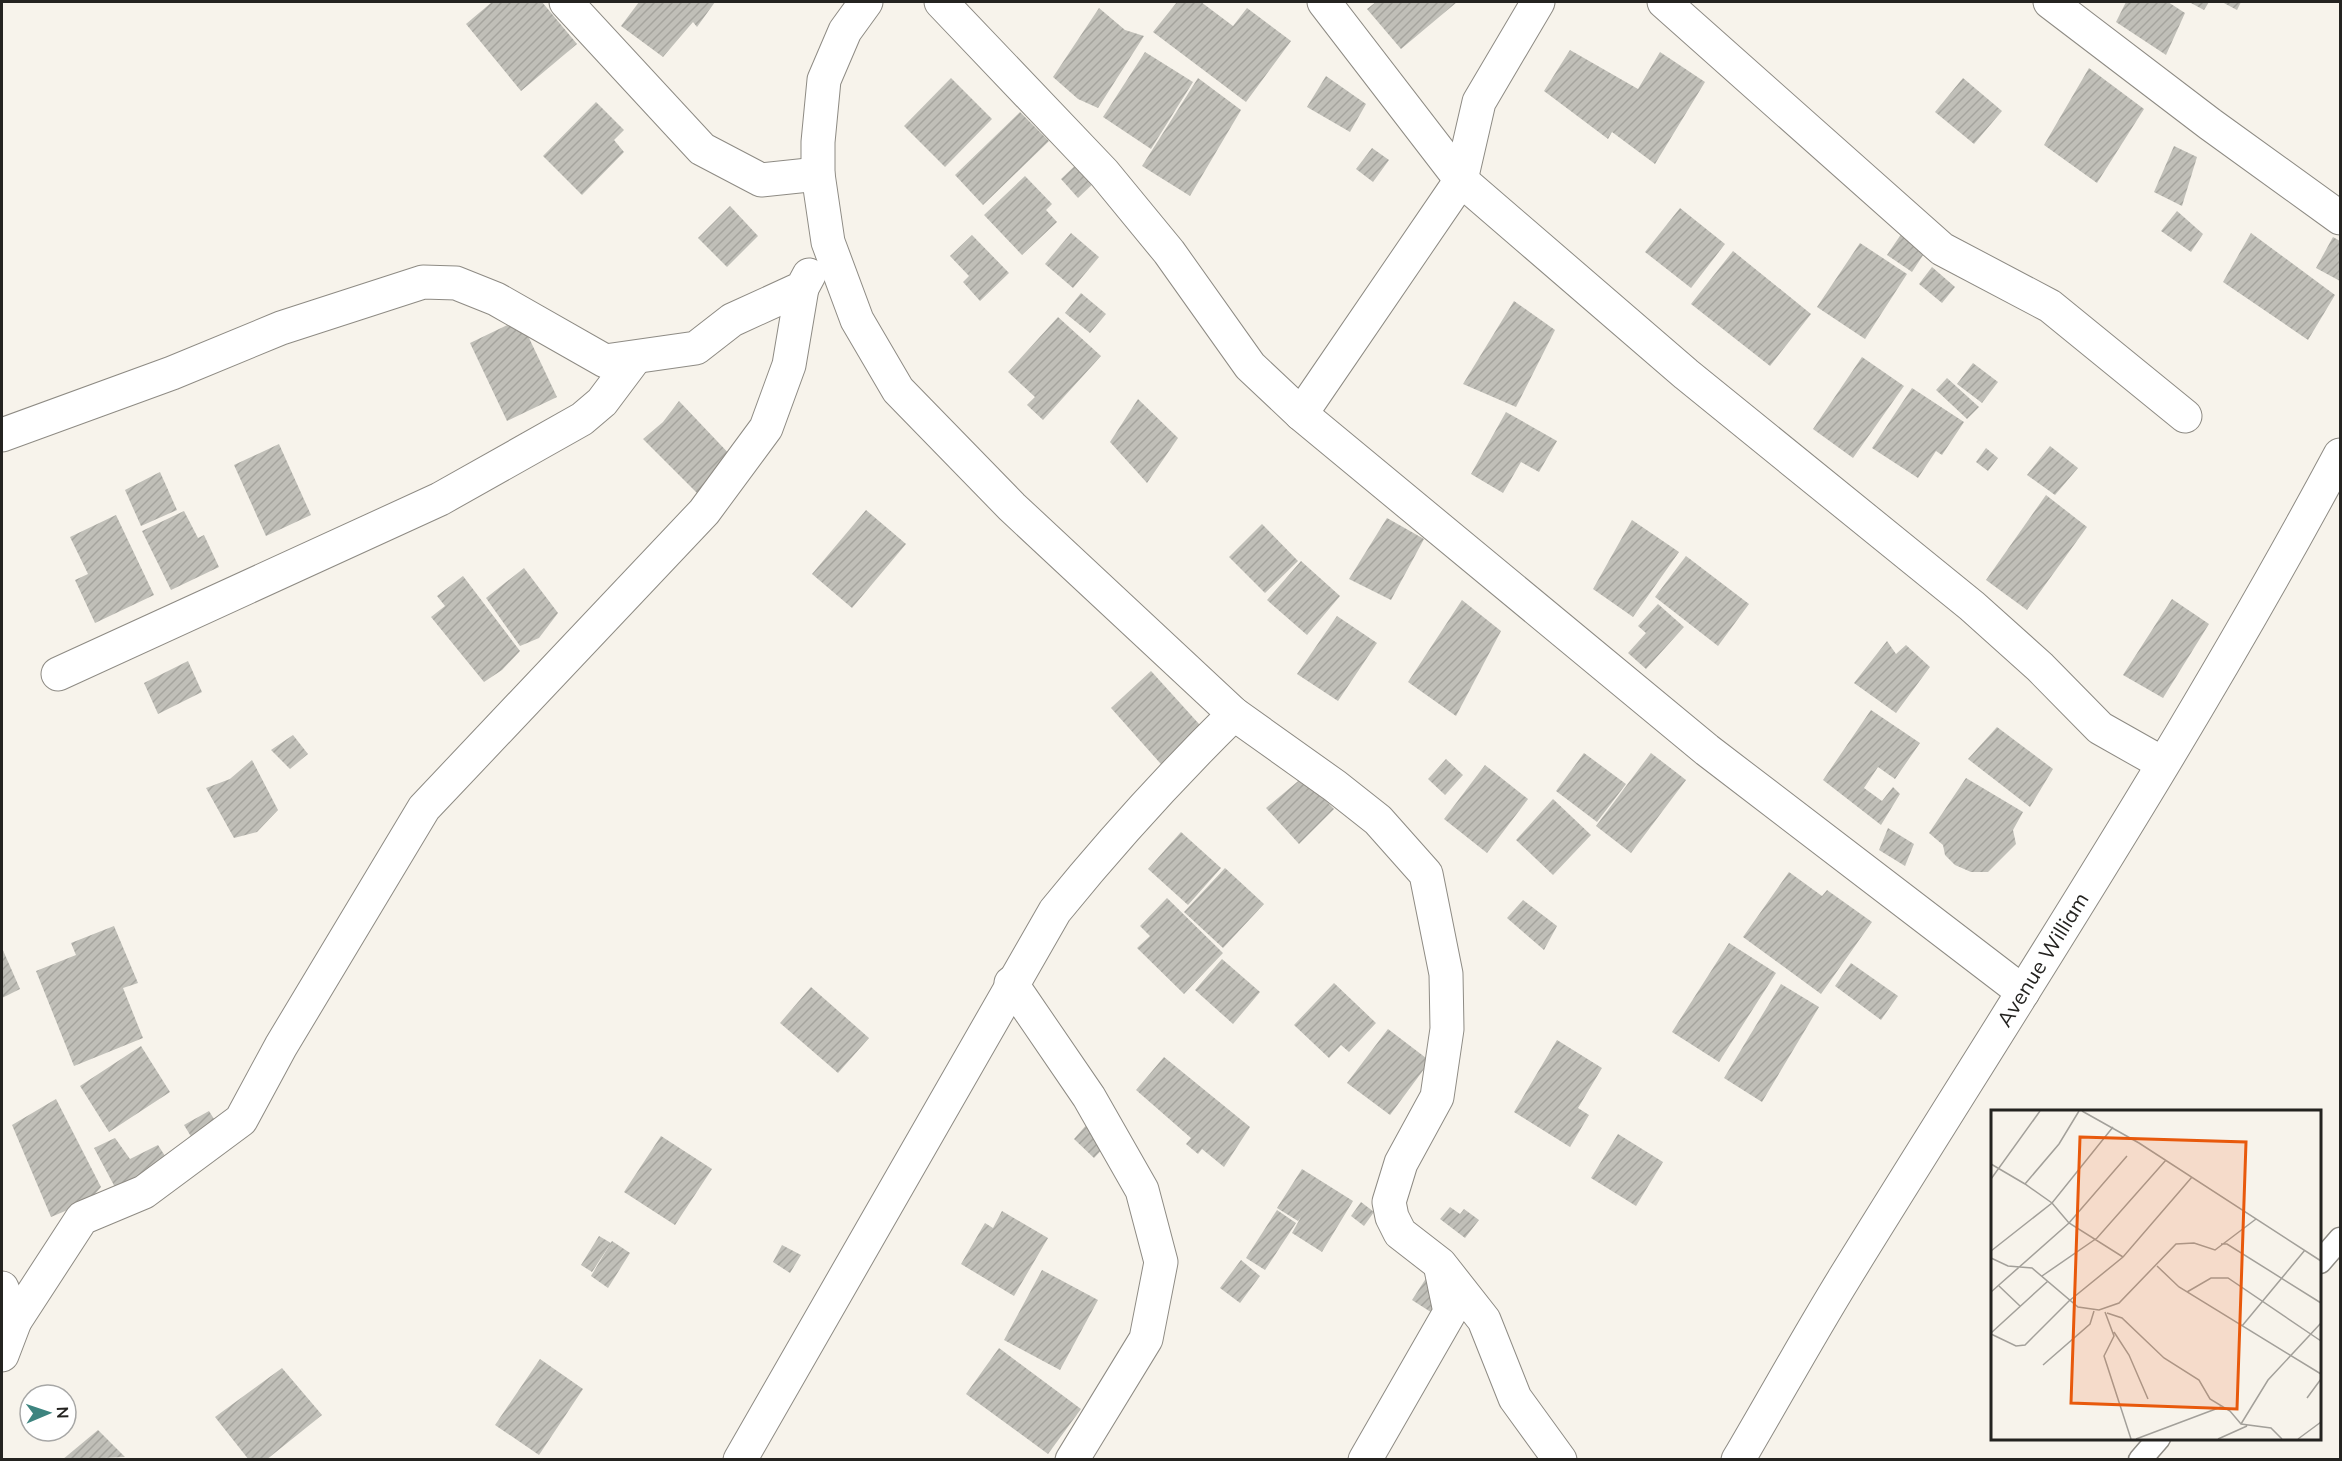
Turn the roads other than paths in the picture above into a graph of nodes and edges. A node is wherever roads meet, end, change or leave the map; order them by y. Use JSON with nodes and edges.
{"nodes":[{"id":1,"x":566,"y":2,"type":"edge"},
{"id":2,"x":866,"y":2,"type":"edge"},
{"id":3,"x":941,"y":2,"type":"edge"},
{"id":4,"x":1324,"y":2,"type":"edge"},
{"id":5,"x":1538,"y":2,"type":"edge"},
{"id":6,"x":1664,"y":2,"type":"edge"},
{"id":7,"x":2050,"y":2,"type":"edge"},
{"id":8,"x":818,"y":174,"type":"junction"},
{"id":9,"x":1461,"y":180,"type":"junction"},
{"id":10,"x":2340,"y":218,"type":"edge"},
{"id":11,"x":828,"y":242,"type":"junction"},
{"id":12,"x":802,"y":288,"type":"junction"},
{"id":13,"x":635,"y":358,"type":"junction"},
{"id":14,"x":1301,"y":414,"type":"junction"},
{"id":15,"x":2185,"y":416,"type":"dead end"},
{"id":16,"x":2,"y":435,"type":"edge"},
{"id":17,"x":2340,"y":455,"type":"edge"},
{"id":18,"x":58,"y":674,"type":"dead end"},
{"id":19,"x":1234,"y":714,"type":"junction"},
{"id":20,"x":2162,"y":763,"type":"junction"},
{"id":21,"x":1011,"y":983,"type":"junction"},
{"id":22,"x":2023,"y":992,"type":"junction"},
{"id":23,"x":2340,"y":1239,"type":"edge"},
{"id":24,"x":2321,"y":1260,"type":"edge"},
{"id":25,"x":1440,"y":1264,"type":"junction"},
{"id":26,"x":2,"y":1288,"type":"edge"},
{"id":27,"x":15,"y":1321,"type":"junction"},
{"id":28,"x":2,"y":1356,"type":"edge"},
{"id":29,"x":2157,"y":1440,"type":"edge"},
{"id":30,"x":740,"y":1460,"type":"edge"},
{"id":31,"x":1072,"y":1460,"type":"edge"},
{"id":32,"x":1365,"y":1460,"type":"edge"},
{"id":33,"x":1560,"y":1460,"type":"edge"},
{"id":34,"x":1738,"y":1460,"type":"edge"},
{"id":35,"x":2140,"y":1460,"type":"edge"}],
"edges":[{"from":1,"to":8,"type":"street"},
{"from":2,"to":8,"type":"street"},
{"from":3,"to":14,"type":"street"},
{"from":4,"to":9,"type":"street"},
{"from":5,"to":9,"type":"street"},
{"from":6,"to":15,"type":"street"},
{"from":7,"to":10,"type":"street"},
{"from":8,"to":11,"type":"street"},
{"from":9,"to":14,"type":"street"},
{"from":9,"to":20,"type":"street"},
{"from":11,"to":12,"type":"street"},
{"from":11,"to":19,"type":"street"},
{"from":12,"to":13,"type":"street"},
{"from":12,"to":27,"type":"street"},
{"from":13,"to":16,"type":"street"},
{"from":13,"to":18,"type":"street"},
{"from":14,"to":22,"type":"street"},
{"from":17,"to":20,"type":"street","name":"Avenue William"},
{"from":19,"to":21,"type":"street"},
{"from":19,"to":25,"type":"street"},
{"from":20,"to":22,"type":"street","name":"Avenue William"},
{"from":21,"to":30,"type":"street"},
{"from":21,"to":31,"type":"street"},
{"from":22,"to":34,"type":"street","name":"Avenue William"},
{"from":23,"to":24,"type":"lane"},
{"from":25,"to":32,"type":"street"},
{"from":25,"to":33,"type":"street"},
{"from":26,"to":27,"type":"street"},
{"from":27,"to":28,"type":"street"},
{"from":29,"to":35,"type":"lane"}]}
